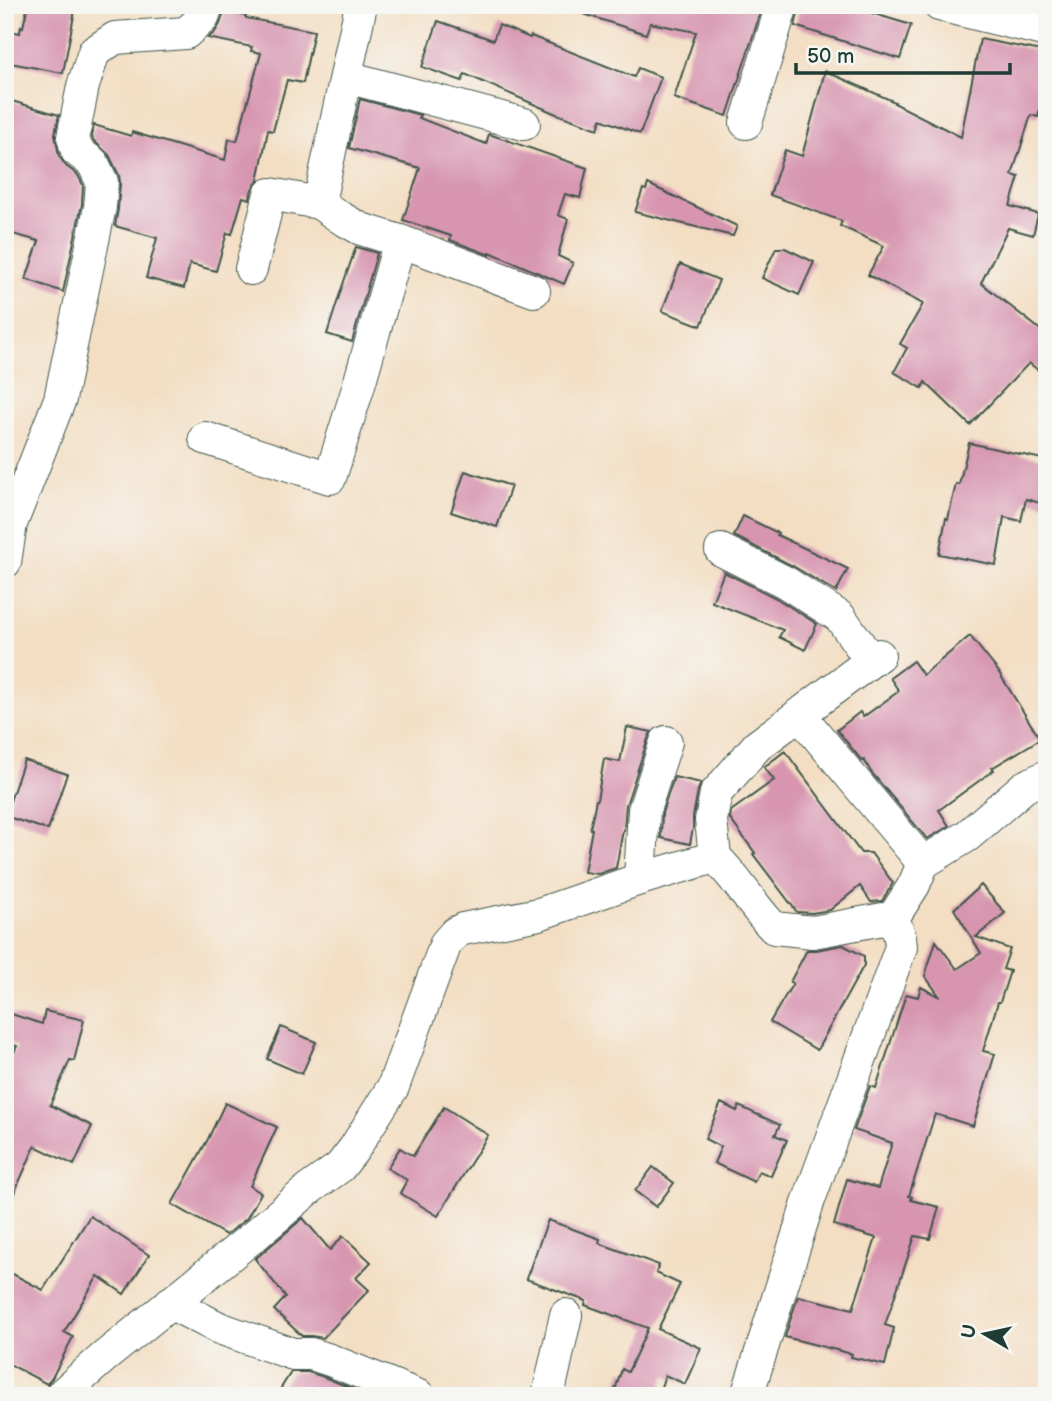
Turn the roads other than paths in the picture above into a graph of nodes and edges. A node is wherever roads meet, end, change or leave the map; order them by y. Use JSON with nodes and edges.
{"nodes":[{"id":1,"x":207,"y":5,"type":"edge"},
{"id":2,"x":361,"y":5,"type":"edge"},
{"id":3,"x":782,"y":5,"type":"edge"},
{"id":4,"x":939,"y":5,"type":"edge"},
{"id":5,"x":1047,"y":31,"type":"edge"},
{"id":6,"x":347,"y":76,"type":"junction"},
{"id":7,"x":746,"y":122,"type":"dead end"},
{"id":8,"x":524,"y":124,"type":"dead end"},
{"id":9,"x":320,"y":203,"type":"junction"},
{"id":10,"x":400,"y":242,"type":"junction"},
{"id":11,"x":251,"y":269,"type":"dead end"},
{"id":12,"x":534,"y":291,"type":"dead end"},
{"id":13,"x":205,"y":438,"type":"dead end"},
{"id":14,"x":721,"y":550,"type":"dead end"},
{"id":15,"x":5,"y":562,"type":"edge"},
{"id":16,"x":799,"y":714,"type":"junction"},
{"id":17,"x":666,"y":742,"type":"dead end"},
{"id":18,"x":1047,"y":776,"type":"edge"},
{"id":19,"x":715,"y":857,"type":"junction"},
{"id":20,"x":923,"y":863,"type":"junction"},
{"id":21,"x":640,"y":879,"type":"junction"},
{"id":22,"x":891,"y":921,"type":"junction"},
{"id":23,"x":170,"y":1303,"type":"junction"},
{"id":24,"x":566,"y":1315,"type":"dead end"},
{"id":25,"x":60,"y":1396,"type":"edge"},
{"id":26,"x":419,"y":1396,"type":"edge"},
{"id":27,"x":548,"y":1396,"type":"edge"},
{"id":28,"x":747,"y":1396,"type":"edge"}],
"edges":[{"from":1,"to":15,"type":"street"},
{"from":2,"to":6,"type":"street"},
{"from":3,"to":7,"type":"street"},
{"from":4,"to":5,"type":"street"},
{"from":6,"to":8,"type":"street"},
{"from":6,"to":9,"type":"street"},
{"from":9,"to":10,"type":"street"},
{"from":9,"to":11,"type":"street"},
{"from":10,"to":12,"type":"street"},
{"from":10,"to":13,"type":"street"},
{"from":14,"to":16,"type":"street"},
{"from":16,"to":19,"type":"street"},
{"from":16,"to":20,"type":"street"},
{"from":17,"to":21,"type":"street"},
{"from":18,"to":20,"type":"street"},
{"from":19,"to":21,"type":"street"},
{"from":19,"to":22,"type":"street"},
{"from":20,"to":22,"type":"street"},
{"from":21,"to":23,"type":"street"},
{"from":22,"to":28,"type":"street"},
{"from":23,"to":25,"type":"street"},
{"from":23,"to":26,"type":"street"},
{"from":24,"to":27,"type":"street"}]}
